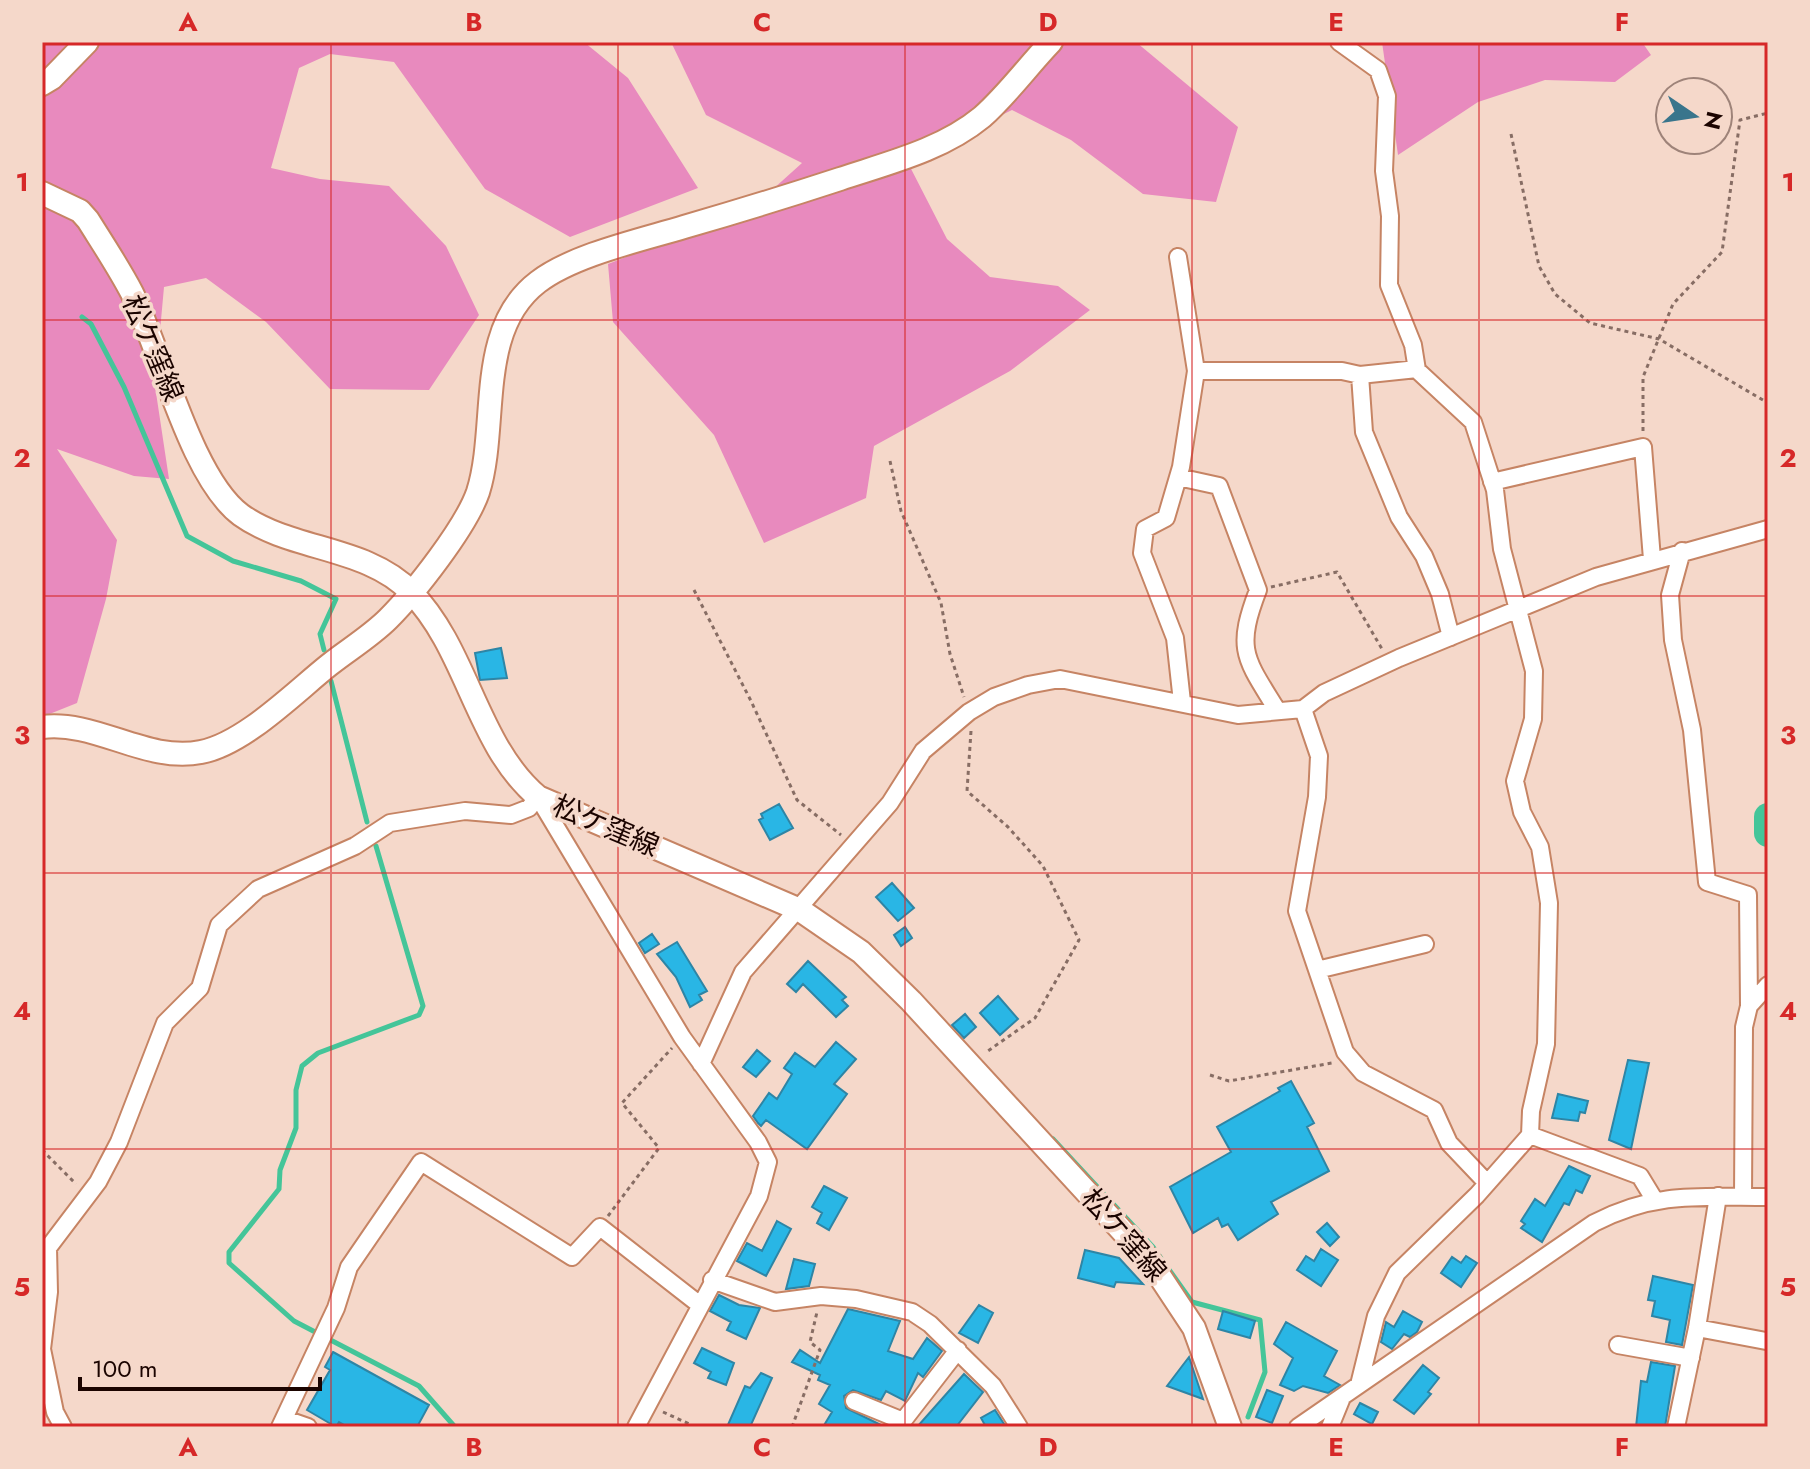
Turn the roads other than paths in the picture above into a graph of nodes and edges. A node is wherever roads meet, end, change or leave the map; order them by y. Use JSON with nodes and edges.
{"nodes":[{"id":1,"x":87,"y":42,"type":"edge"},
{"id":2,"x":1051,"y":42,"type":"edge"},
{"id":3,"x":1339,"y":42,"type":"edge"},
{"id":4,"x":42,"y":84,"type":"edge"},
{"id":5,"x":42,"y":193,"type":"edge"},
{"id":6,"x":1178,"y":257,"type":"dead end"},
{"id":7,"x":1417,"y":369,"type":"junction"},
{"id":8,"x":1196,"y":371,"type":"junction"},
{"id":9,"x":1360,"y":375,"type":"junction"},
{"id":10,"x":1178,"y":477,"type":"junction"},
{"id":11,"x":1492,"y":482,"type":"junction"},
{"id":12,"x":1768,"y":529,"type":"edge"},
{"id":13,"x":1682,"y":551,"type":"junction"},
{"id":14,"x":1652,"y":559,"type":"junction"},
{"id":15,"x":410,"y":591,"type":"junction"},
{"id":16,"x":1516,"y":611,"type":"junction"},
{"id":17,"x":1451,"y":637,"type":"junction"},
{"id":18,"x":1182,"y":702,"type":"junction"},
{"id":19,"x":1303,"y":709,"type":"junction"},
{"id":20,"x":1277,"y":710,"type":"junction"},
{"id":21,"x":42,"y":727,"type":"edge"},
{"id":22,"x":538,"y":797,"type":"junction"},
{"id":23,"x":800,"y":910,"type":"junction"},
{"id":24,"x":1425,"y":944,"type":"dead end"},
{"id":25,"x":1317,"y":970,"type":"junction"},
{"id":26,"x":1768,"y":985,"type":"edge"},
{"id":27,"x":1749,"y":1006,"type":"junction"},
{"id":28,"x":701,"y":1064,"type":"junction"},
{"id":29,"x":1530,"y":1135,"type":"junction"},
{"id":30,"x":1486,"y":1182,"type":"junction"},
{"id":31,"x":1718,"y":1196,"type":"junction"},
{"id":32,"x":1743,"y":1197,"type":"junction"},
{"id":33,"x":1768,"y":1197,"type":"edge"},
{"id":34,"x":1654,"y":1199,"type":"junction"},
{"id":35,"x":712,"y":1280,"type":"junction"},
{"id":36,"x":700,"y":1305,"type":"junction"},
{"id":37,"x":1697,"y":1328,"type":"junction"},
{"id":38,"x":1766,"y":1341,"type":"edge"},
{"id":39,"x":1618,"y":1345,"type":"dead end"},
{"id":40,"x":958,"y":1350,"type":"junction"},
{"id":41,"x":1691,"y":1358,"type":"junction"},
{"id":42,"x":1359,"y":1385,"type":"junction"},
{"id":43,"x":1341,"y":1400,"type":"junction"},
{"id":44,"x":854,"y":1401,"type":"dead end"},
{"id":45,"x":283,"y":1423,"type":"edge"},
{"id":46,"x":63,"y":1427,"type":"edge"},
{"id":47,"x":308,"y":1427,"type":"edge"},
{"id":48,"x":636,"y":1427,"type":"edge"},
{"id":49,"x":1019,"y":1427,"type":"edge"},
{"id":50,"x":1230,"y":1427,"type":"edge"},
{"id":51,"x":1298,"y":1427,"type":"edge"},
{"id":52,"x":1330,"y":1427,"type":"edge"},
{"id":53,"x":1676,"y":1427,"type":"edge"}],
"edges":[{"from":1,"to":4,"type":"street"},
{"from":2,"to":15,"type":"street"},
{"from":3,"to":7,"type":"street"},
{"from":5,"to":15,"type":"street","name":"松ケ窪線"},
{"from":6,"to":8,"type":"street"},
{"from":7,"to":9,"type":"street"},
{"from":7,"to":11,"type":"street"},
{"from":8,"to":9,"type":"street"},
{"from":8,"to":10,"type":"street"},
{"from":9,"to":17,"type":"street"},
{"from":10,"to":18,"type":"street"},
{"from":10,"to":20,"type":"street"},
{"from":11,"to":14,"type":"street"},
{"from":11,"to":16,"type":"street"},
{"from":12,"to":13,"type":"street"},
{"from":13,"to":14,"type":"street"},
{"from":13,"to":27,"type":"street"},
{"from":14,"to":16,"type":"street"},
{"from":15,"to":21,"type":"street"},
{"from":15,"to":22,"type":"street","name":"松ケ窪線"},
{"from":16,"to":17,"type":"street"},
{"from":16,"to":29,"type":"street"},
{"from":17,"to":19,"type":"street"},
{"from":18,"to":20,"type":"street"},
{"from":18,"to":23,"type":"street"},
{"from":19,"to":20,"type":"street"},
{"from":19,"to":25,"type":"street"},
{"from":22,"to":23,"type":"street","name":"松ケ窪線"},
{"from":22,"to":28,"type":"street"},
{"from":22,"to":46,"type":"street"},
{"from":23,"to":28,"type":"street"},
{"from":23,"to":50,"type":"street","name":"松ケ窪線"},
{"from":24,"to":25,"type":"street"},
{"from":25,"to":30,"type":"street"},
{"from":26,"to":27,"type":"street"},
{"from":27,"to":32,"type":"street"},
{"from":28,"to":35,"type":"street"},
{"from":29,"to":30,"type":"street"},
{"from":29,"to":34,"type":"street"},
{"from":30,"to":42,"type":"street"},
{"from":31,"to":32,"type":"street"},
{"from":31,"to":34,"type":"street"},
{"from":31,"to":37,"type":"street"},
{"from":32,"to":33,"type":"street"},
{"from":34,"to":42,"type":"street"},
{"from":35,"to":36,"type":"street"},
{"from":35,"to":40,"type":"street"},
{"from":36,"to":45,"type":"street"},
{"from":36,"to":48,"type":"street"},
{"from":37,"to":38,"type":"street"},
{"from":37,"to":41,"type":"street"},
{"from":39,"to":41,"type":"street"},
{"from":40,"to":44,"type":"street"},
{"from":40,"to":49,"type":"street"},
{"from":41,"to":53,"type":"street"},
{"from":42,"to":43,"type":"street"},
{"from":43,"to":51,"type":"street"},
{"from":43,"to":52,"type":"street"},
{"from":45,"to":47,"type":"street"}]}
